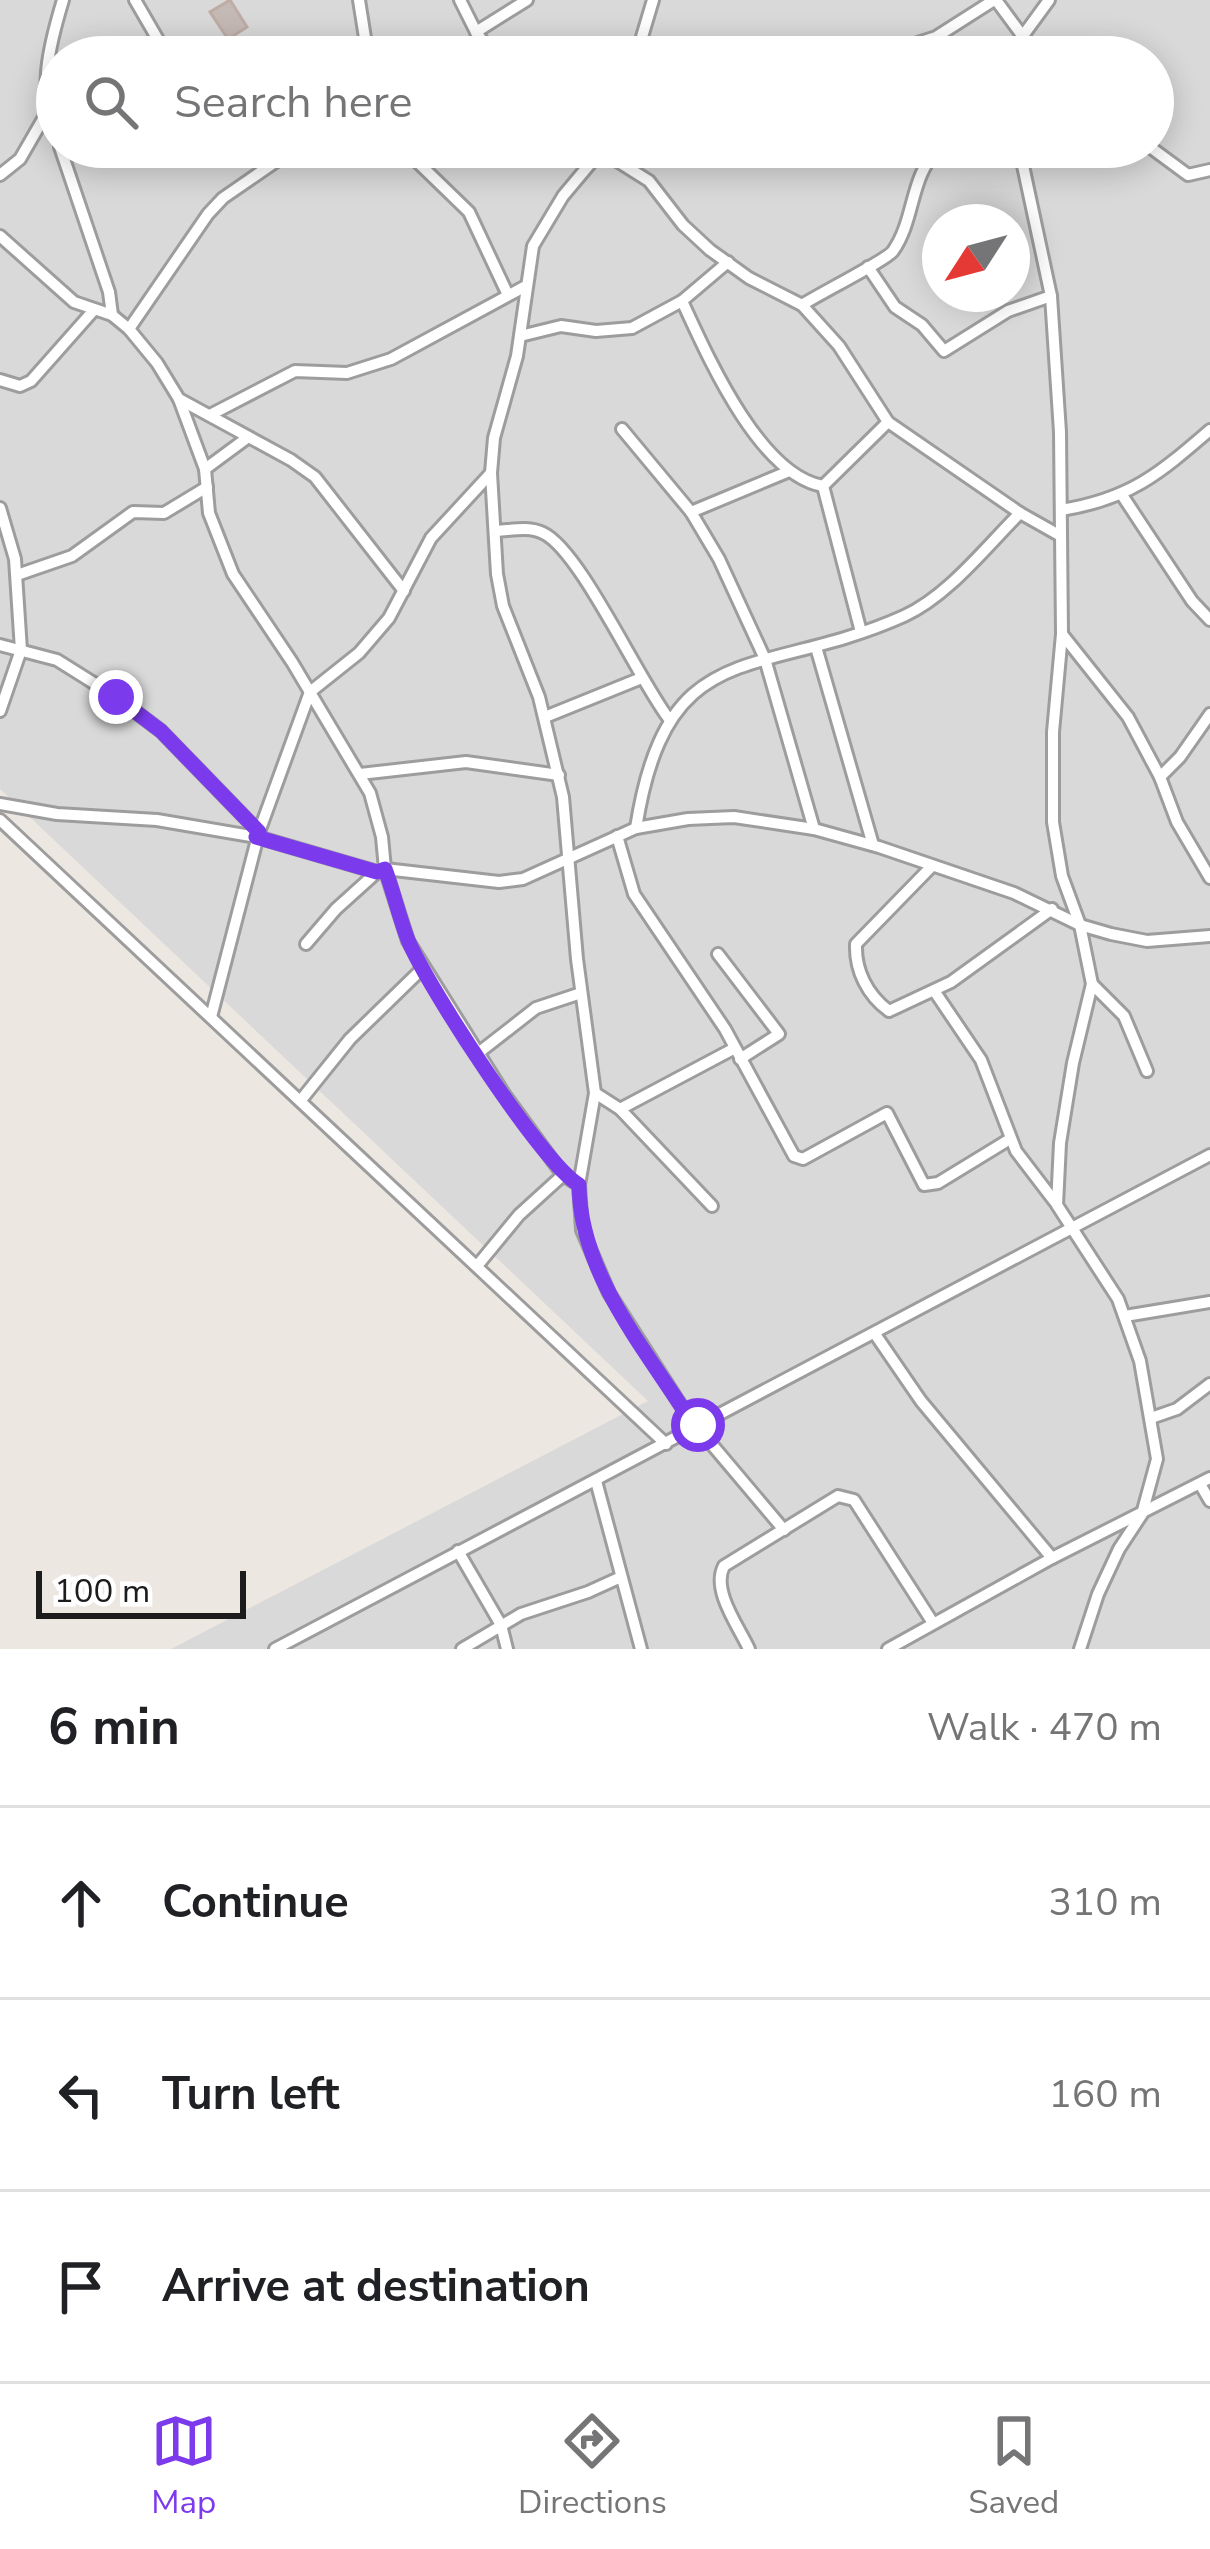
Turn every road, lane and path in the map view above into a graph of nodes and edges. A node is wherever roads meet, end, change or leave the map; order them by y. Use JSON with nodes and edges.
{"nodes":[{"id":1,"x":62,"y":0,"type":"edge"},
{"id":2,"x":135,"y":0,"type":"edge"},
{"id":3,"x":359,"y":0,"type":"edge"},
{"id":4,"x":460,"y":0,"type":"edge"},
{"id":5,"x":527,"y":0,"type":"edge"},
{"id":6,"x":652,"y":0,"type":"edge"},
{"id":7,"x":995,"y":0,"type":"edge"},
{"id":8,"x":1049,"y":0,"type":"edge"},
{"id":9,"x":476,"y":32,"type":"junction"},
{"id":10,"x":54,"y":36,"type":"edge"},
{"id":11,"x":156,"y":36,"type":"edge"},
{"id":12,"x":365,"y":36,"type":"edge"},
{"id":13,"x":478,"y":36,"type":"edge"},
{"id":14,"x":642,"y":36,"type":"edge"},
{"id":15,"x":938,"y":36,"type":"edge"},
{"id":16,"x":1021,"y":36,"type":"edge"},
{"id":17,"x":1023,"y":36,"type":"edge"},
{"id":18,"x":36,"y":131,"type":"edge"},
{"id":19,"x":1174,"y":165,"type":"edge"},
{"id":20,"x":67,"y":168,"type":"edge"},
{"id":21,"x":265,"y":168,"type":"edge"},
{"id":22,"x":424,"y":168,"type":"edge"},
{"id":23,"x":586,"y":168,"type":"edge"},
{"id":24,"x":629,"y":168,"type":"edge"},
{"id":25,"x":924,"y":168,"type":"edge"},
{"id":26,"x":1024,"y":168,"type":"edge"},
{"id":27,"x":1210,"y":170,"type":"edge"},
{"id":28,"x":0,"y":175,"type":"edge"},
{"id":29,"x":0,"y":236,"type":"edge"},
{"id":30,"x":728,"y":262,"type":"junction"},
{"id":31,"x":868,"y":267,"type":"junction"},
{"id":32,"x":524,"y":287,"type":"junction"},
{"id":33,"x":507,"y":293,"type":"junction"},
{"id":34,"x":1051,"y":296,"type":"junction"},
{"id":35,"x":682,"y":301,"type":"junction"},
{"id":36,"x":802,"y":305,"type":"junction"},
{"id":37,"x":93,"y":311,"type":"junction"},
{"id":38,"x":112,"y":314,"type":"junction"},
{"id":39,"x":129,"y":329,"type":"junction"},
{"id":40,"x":520,"y":336,"type":"junction"},
{"id":41,"x":0,"y":380,"type":"edge"},
{"id":42,"x":179,"y":399,"type":"junction"},
{"id":43,"x":210,"y":416,"type":"junction"},
{"id":44,"x":888,"y":422,"type":"junction"},
{"id":45,"x":622,"y":429,"type":"dead end"},
{"id":46,"x":1210,"y":430,"type":"edge"},
{"id":47,"x":247,"y":438,"type":"junction"},
{"id":48,"x":206,"y":469,"type":"junction"},
{"id":49,"x":788,"y":472,"type":"junction"},
{"id":50,"x":491,"y":473,"type":"junction"},
{"id":51,"x":823,"y":486,"type":"junction"},
{"id":52,"x":207,"y":487,"type":"junction"},
{"id":53,"x":1122,"y":495,"type":"junction"},
{"id":54,"x":0,"y":508,"type":"edge"},
{"id":55,"x":1061,"y":510,"type":"junction"},
{"id":56,"x":691,"y":512,"type":"junction"},
{"id":57,"x":1020,"y":513,"type":"junction"},
{"id":58,"x":497,"y":531,"type":"junction"},
{"id":59,"x":1059,"y":535,"type":"junction"},
{"id":60,"x":17,"y":574,"type":"junction"},
{"id":61,"x":404,"y":591,"type":"junction"},
{"id":62,"x":1210,"y":620,"type":"edge"},
{"id":63,"x":861,"y":632,"type":"junction"},
{"id":64,"x":1062,"y":634,"type":"junction"},
{"id":65,"x":0,"y":645,"type":"edge"},
{"id":66,"x":816,"y":647,"type":"junction"},
{"id":67,"x":21,"y":650,"type":"junction"},
{"id":68,"x":765,"y":659,"type":"junction"},
{"id":69,"x":639,"y":679,"type":"junction"},
{"id":70,"x":310,"y":692,"type":"junction"},
{"id":71,"x":0,"y":711,"type":"edge"},
{"id":72,"x":1210,"y":714,"type":"edge"},
{"id":73,"x":545,"y":717,"type":"junction"},
{"id":74,"x":669,"y":719,"type":"junction"},
{"id":75,"x":360,"y":774,"type":"junction"},
{"id":76,"x":559,"y":775,"type":"junction"},
{"id":77,"x":1160,"y":777,"type":"junction"},
{"id":78,"x":0,"y":805,"type":"edge"},
{"id":79,"x":0,"y":820,"type":"edge"},
{"id":80,"x":636,"y":828,"type":"junction"},
{"id":81,"x":814,"y":829,"type":"junction"},
{"id":82,"x":258,"y":834,"type":"junction"},
{"id":83,"x":617,"y":836,"type":"junction"},
{"id":84,"x":873,"y":845,"type":"junction"},
{"id":85,"x":568,"y":858,"type":"junction"},
{"id":86,"x":931,"y":867,"type":"junction"},
{"id":87,"x":381,"y":871,"type":"junction"},
{"id":88,"x":1210,"y":878,"type":"edge"},
{"id":89,"x":1052,"y":909,"type":"junction"},
{"id":90,"x":1081,"y":925,"type":"junction"},
{"id":91,"x":1210,"y":935,"type":"edge"},
{"id":92,"x":306,"y":944,"type":"dead end"},
{"id":93,"x":718,"y":954,"type":"dead end"},
{"id":94,"x":423,"y":968,"type":"junction"},
{"id":95,"x":1092,"y":984,"type":"junction"},
{"id":96,"x":935,"y":992,"type":"junction"},
{"id":97,"x":581,"y":993,"type":"junction"},
{"id":98,"x":211,"y":1017,"type":"junction"},
{"id":99,"x":477,"y":1054,"type":"junction"},
{"id":100,"x":737,"y":1054,"type":"junction"},
{"id":101,"x":1147,"y":1071,"type":"dead end"},
{"id":102,"x":595,"y":1093,"type":"junction"},
{"id":103,"x":302,"y":1100,"type":"junction"},
{"id":104,"x":620,"y":1108,"type":"junction"},
{"id":105,"x":1010,"y":1138,"type":"junction"},
{"id":106,"x":1210,"y":1155,"type":"edge"},
{"id":107,"x":563,"y":1175,"type":"junction"},
{"id":108,"x":579,"y":1185,"type":"junction"},
{"id":109,"x":1057,"y":1205,"type":"junction"},
{"id":110,"x":712,"y":1206,"type":"dead end"},
{"id":111,"x":1072,"y":1227,"type":"junction"},
{"id":112,"x":478,"y":1266,"type":"junction"},
{"id":113,"x":1210,"y":1302,"type":"edge"},
{"id":114,"x":1125,"y":1316,"type":"junction"},
{"id":115,"x":875,"y":1334,"type":"junction"},
{"id":116,"x":1210,"y":1384,"type":"edge"},
{"id":117,"x":1151,"y":1418,"type":"junction"},
{"id":118,"x":698,"y":1425,"type":"junction"},
{"id":119,"x":666,"y":1444,"type":"junction"},
{"id":120,"x":596,"y":1481,"type":"junction"},
{"id":121,"x":1205,"y":1481,"type":"edge"},
{"id":122,"x":1210,"y":1502,"type":"edge"},
{"id":123,"x":1142,"y":1514,"type":"junction"},
{"id":124,"x":784,"y":1530,"type":"junction"},
{"id":125,"x":458,"y":1551,"type":"junction"},
{"id":126,"x":1052,"y":1558,"type":"junction"},
{"id":127,"x":621,"y":1577,"type":"junction"},
{"id":128,"x":933,"y":1623,"type":"junction"},
{"id":129,"x":501,"y":1625,"type":"junction"},
{"id":130,"x":275,"y":1649,"type":"edge"},
{"id":131,"x":461,"y":1649,"type":"edge"},
{"id":132,"x":506,"y":1649,"type":"edge"},
{"id":133,"x":641,"y":1649,"type":"edge"},
{"id":134,"x":749,"y":1649,"type":"edge"},
{"id":135,"x":888,"y":1649,"type":"edge"},
{"id":136,"x":1080,"y":1649,"type":"edge"}],
"edges":[{"from":1,"to":10,"type":"street"},
{"from":2,"to":11,"type":"street"},
{"from":3,"to":12,"type":"street"},
{"from":4,"to":9,"type":"street"},
{"from":5,"to":9,"type":"street"},
{"from":6,"to":14,"type":"street"},
{"from":7,"to":15,"type":"street"},
{"from":7,"to":16,"type":"street"},
{"from":8,"to":17,"type":"street"},
{"from":9,"to":13,"type":"street"},
{"from":18,"to":28,"type":"street"},
{"from":19,"to":27,"type":"street"},
{"from":20,"to":38,"type":"street"},
{"from":21,"to":39,"type":"street"},
{"from":22,"to":33,"type":"street"},
{"from":23,"to":32,"type":"street"},
{"from":24,"to":30,"type":"street"},
{"from":25,"to":31,"type":"street"},
{"from":26,"to":34,"type":"street"},
{"from":29,"to":37,"type":"street"},
{"from":30,"to":35,"type":"street"},
{"from":30,"to":36,"type":"street"},
{"from":31,"to":34,"type":"street"},
{"from":31,"to":36,"type":"street"},
{"from":32,"to":33,"type":"street"},
{"from":32,"to":40,"type":"street"},
{"from":33,"to":43,"type":"street"},
{"from":34,"to":55,"type":"street"},
{"from":35,"to":40,"type":"street"},
{"from":35,"to":49,"type":"street"},
{"from":36,"to":44,"type":"street"},
{"from":37,"to":38,"type":"street"},
{"from":37,"to":41,"type":"street"},
{"from":38,"to":39,"type":"street"},
{"from":39,"to":42,"type":"street"},
{"from":40,"to":50,"type":"street"},
{"from":42,"to":43,"type":"street"},
{"from":42,"to":48,"type":"street"},
{"from":43,"to":47,"type":"street"},
{"from":44,"to":51,"type":"street"},
{"from":44,"to":57,"type":"street"},
{"from":45,"to":56,"type":"street"},
{"from":46,"to":53,"type":"street"},
{"from":47,"to":48,"type":"street"},
{"from":47,"to":61,"type":"street"},
{"from":48,"to":52,"type":"street"},
{"from":49,"to":51,"type":"street"},
{"from":49,"to":56,"type":"street"},
{"from":50,"to":58,"type":"street"},
{"from":50,"to":61,"type":"street"},
{"from":51,"to":63,"type":"street"},
{"from":52,"to":60,"type":"street"},
{"from":52,"to":70,"type":"street"},
{"from":53,"to":55,"type":"street"},
{"from":53,"to":62,"type":"street"},
{"from":54,"to":60,"type":"street"},
{"from":55,"to":59,"type":"street"},
{"from":56,"to":68,"type":"street"},
{"from":57,"to":59,"type":"street"},
{"from":57,"to":63,"type":"street"},
{"from":58,"to":69,"type":"street"},
{"from":58,"to":73,"type":"street"},
{"from":59,"to":64,"type":"street"},
{"from":60,"to":67,"type":"street"},
{"from":61,"to":70,"type":"street"},
{"from":63,"to":66,"type":"street"},
{"from":64,"to":77,"type":"street"},
{"from":64,"to":90,"type":"street"},
{"from":65,"to":67,"type":"street"},
{"from":66,"to":68,"type":"street"},
{"from":66,"to":84,"type":"street"},
{"from":67,"to":71,"type":"street"},
{"from":67,"to":82,"type":"street"},
{"from":68,"to":74,"type":"street"},
{"from":68,"to":81,"type":"street"},
{"from":69,"to":73,"type":"street"},
{"from":69,"to":74,"type":"street"},
{"from":70,"to":75,"type":"street"},
{"from":70,"to":82,"type":"street"},
{"from":72,"to":77,"type":"street"},
{"from":73,"to":76,"type":"street"},
{"from":74,"to":80,"type":"street"},
{"from":75,"to":76,"type":"street"},
{"from":75,"to":87,"type":"street"},
{"from":76,"to":85,"type":"street"},
{"from":77,"to":88,"type":"street"},
{"from":78,"to":82,"type":"street"},
{"from":79,"to":98,"type":"street"},
{"from":80,"to":81,"type":"street"},
{"from":80,"to":83,"type":"street"},
{"from":81,"to":84,"type":"street"},
{"from":82,"to":87,"type":"street"},
{"from":82,"to":98,"type":"street"},
{"from":83,"to":85,"type":"street"},
{"from":83,"to":100,"type":"street"},
{"from":84,"to":86,"type":"street"},
{"from":85,"to":87,"type":"street"},
{"from":85,"to":97,"type":"street"},
{"from":86,"to":89,"type":"street"},
{"from":86,"to":96,"type":"street"},
{"from":87,"to":92,"type":"street"},
{"from":87,"to":94,"type":"street"},
{"from":89,"to":90,"type":"street"},
{"from":89,"to":96,"type":"street"},
{"from":90,"to":91,"type":"street"},
{"from":90,"to":95,"type":"street"},
{"from":93,"to":100,"type":"street"},
{"from":94,"to":99,"type":"street"},
{"from":94,"to":103,"type":"street"},
{"from":95,"to":101,"type":"street"},
{"from":95,"to":109,"type":"street"},
{"from":96,"to":105,"type":"street"},
{"from":97,"to":99,"type":"street"},
{"from":97,"to":102,"type":"street"},
{"from":98,"to":103,"type":"street"},
{"from":99,"to":107,"type":"street"},
{"from":100,"to":104,"type":"street"},
{"from":100,"to":105,"type":"street"},
{"from":102,"to":104,"type":"street"},
{"from":102,"to":108,"type":"street"},
{"from":103,"to":112,"type":"street"},
{"from":104,"to":110,"type":"street"},
{"from":105,"to":109,"type":"street"},
{"from":106,"to":111,"type":"street"},
{"from":107,"to":108,"type":"street"},
{"from":107,"to":112,"type":"street"},
{"from":108,"to":118,"type":"street"},
{"from":109,"to":111,"type":"street"},
{"from":111,"to":114,"type":"street"},
{"from":111,"to":115,"type":"street"},
{"from":112,"to":119,"type":"street"},
{"from":113,"to":114,"type":"street"},
{"from":114,"to":117,"type":"street"},
{"from":115,"to":118,"type":"street"},
{"from":115,"to":126,"type":"street"},
{"from":116,"to":117,"type":"street"},
{"from":117,"to":123,"type":"street"},
{"from":118,"to":119,"type":"street"},
{"from":118,"to":124,"type":"street"},
{"from":119,"to":120,"type":"street"},
{"from":120,"to":125,"type":"street"},
{"from":120,"to":127,"type":"street"},
{"from":121,"to":122,"type":"street"},
{"from":121,"to":123,"type":"street"},
{"from":123,"to":126,"type":"street"},
{"from":123,"to":136,"type":"street"},
{"from":124,"to":128,"type":"street"},
{"from":124,"to":134,"type":"street"},
{"from":125,"to":129,"type":"street"},
{"from":125,"to":130,"type":"street"},
{"from":126,"to":128,"type":"street"},
{"from":127,"to":129,"type":"street"},
{"from":127,"to":133,"type":"street"},
{"from":128,"to":135,"type":"street"},
{"from":129,"to":131,"type":"street"},
{"from":129,"to":132,"type":"street"}]}
